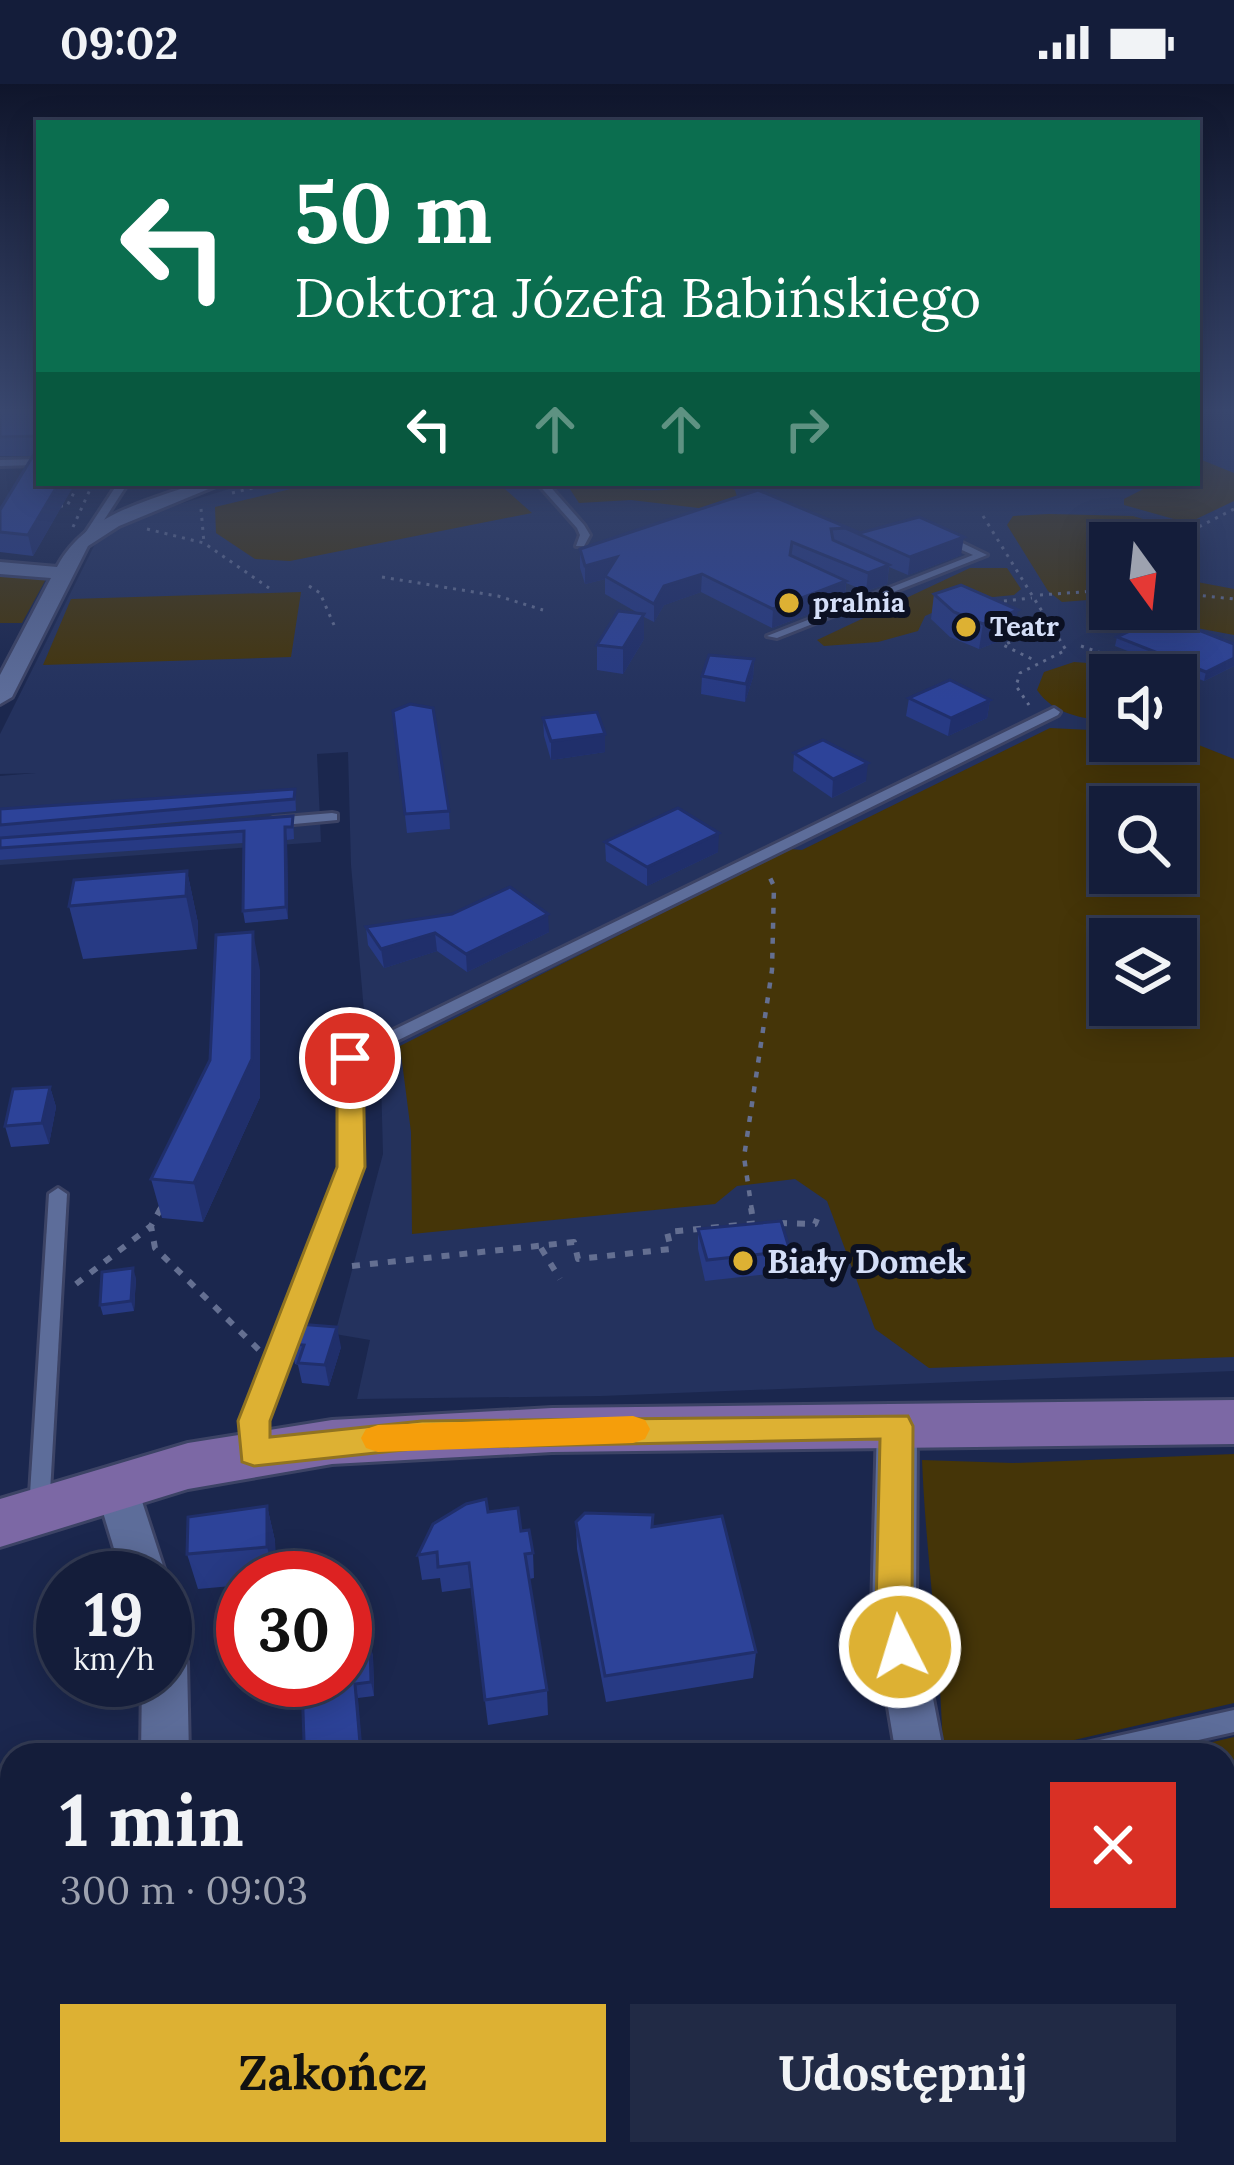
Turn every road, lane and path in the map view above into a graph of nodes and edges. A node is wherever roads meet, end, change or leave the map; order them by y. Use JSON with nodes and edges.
{"nodes":[{"id":1,"x":108,"y":506,"type":"edge"},
{"id":2,"x":167,"y":506,"type":"edge"},
{"id":3,"x":202,"y":506,"type":"edge"},
{"id":4,"x":562,"y":506,"type":"edge"},
{"id":5,"x":1234,"y":509,"type":"edge"},
{"id":6,"x":983,"y":517,"type":"dead end"},
{"id":7,"x":112,"y":523,"type":"junction"},
{"id":8,"x":1197,"y":528,"type":"edge"},
{"id":9,"x":932,"y":533,"type":"edge"},
{"id":10,"x":89,"y":535,"type":"junction"},
{"id":11,"x":204,"y":543,"type":"junction"},
{"id":12,"x":580,"y":544,"type":"edge"},
{"id":13,"x":0,"y":568,"type":"edge"},
{"id":14,"x":60,"y":573,"type":"junction"},
{"id":15,"x":891,"y":576,"type":"edge"},
{"id":16,"x":382,"y":577,"type":"dead end"},
{"id":17,"x":908,"y":584,"type":"junction"},
{"id":18,"x":309,"y":586,"type":"dead end"},
{"id":19,"x":269,"y":588,"type":"dead end"},
{"id":20,"x":1089,"y":591,"type":"edge"},
{"id":21,"x":849,"y":592,"type":"edge"},
{"id":22,"x":1197,"y":595,"type":"edge"},
{"id":23,"x":1037,"y":596,"type":"junction"},
{"id":24,"x":1234,"y":599,"type":"edge"},
{"id":25,"x":867,"y":601,"type":"junction"},
{"id":26,"x":979,"y":603,"type":"edge"},
{"id":27,"x":543,"y":610,"type":"dead end"},
{"id":28,"x":993,"y":620,"type":"edge"},
{"id":29,"x":334,"y":625,"type":"dead end"},
{"id":30,"x":773,"y":636,"type":"dead end"},
{"id":31,"x":1081,"y":646,"type":"dead end"},
{"id":32,"x":1107,"y":654,"type":"edge"},
{"id":33,"x":1036,"y":661,"type":"junction"},
{"id":34,"x":1016,"y":686,"type":"dead end"},
{"id":35,"x":0,"y":697,"type":"edge"},
{"id":36,"x":1054,"y":712,"type":"dead end"},
{"id":37,"x":332,"y":817,"type":"dead end"},
{"id":38,"x":253,"y":824,"type":"edge"},
{"id":39,"x":760,"y":857,"type":"junction"},
{"id":40,"x":58,"y":1194,"type":"dead end"},
{"id":41,"x":161,"y":1205,"type":"edge"},
{"id":42,"x":752,"y":1214,"type":"dead end"},
{"id":43,"x":817,"y":1219,"type":"dead end"},
{"id":44,"x":151,"y":1226,"type":"junction"},
{"id":45,"x":540,"y":1246,"type":"junction"},
{"id":46,"x":352,"y":1266,"type":"dead end"},
{"id":47,"x":560,"y":1279,"type":"dead end"},
{"id":48,"x":50,"y":1320,"type":"junction"},
{"id":49,"x":263,"y":1354,"type":"dead end"},
{"id":50,"x":1234,"y":1422,"type":"edge"},
{"id":51,"x":897,"y":1426,"type":"junction"},
{"id":52,"x":254,"y":1453,"type":"junction"},
{"id":53,"x":116,"y":1486,"type":"junction"},
{"id":54,"x":20,"y":1517,"type":"edge"},
{"id":55,"x":136,"y":1551,"type":"edge"},
{"id":56,"x":165,"y":1707,"type":"edge"},
{"id":57,"x":1234,"y":1720,"type":"edge"},
{"id":58,"x":165,"y":1743,"type":"edge"},
{"id":59,"x":918,"y":1743,"type":"edge"},
{"id":60,"x":1134,"y":1743,"type":"edge"}],
"edges":[{"from":1,"to":10,"type":"lane"},
{"from":2,"to":7,"type":"street"},
{"from":3,"to":11,"type":"path"},
{"from":4,"to":12,"type":"lane"},
{"from":5,"to":8,"type":"path"},
{"from":6,"to":23,"type":"path"},
{"from":7,"to":10,"type":"street"},
{"from":7,"to":11,"type":"path"},
{"from":9,"to":17,"type":"lane"},
{"from":10,"to":14,"type":"street"},
{"from":11,"to":19,"type":"path"},
{"from":13,"to":14,"type":"street"},
{"from":14,"to":35,"type":"street"},
{"from":15,"to":17,"type":"lane"},
{"from":16,"to":27,"type":"path"},
{"from":17,"to":25,"type":"lane"},
{"from":18,"to":29,"type":"path"},
{"from":20,"to":23,"type":"path"},
{"from":21,"to":25,"type":"lane"},
{"from":22,"to":24,"type":"path"},
{"from":23,"to":26,"type":"path"},
{"from":23,"to":33,"type":"path"},
{"from":25,"to":30,"type":"lane"},
{"from":28,"to":33,"type":"path"},
{"from":31,"to":32,"type":"path"},
{"from":33,"to":34,"type":"path"},
{"from":36,"to":39,"type":"lane"},
{"from":37,"to":38,"type":"lane"},
{"from":39,"to":42,"type":"path"},
{"from":39,"to":52,"type":"lane"},
{"from":40,"to":48,"type":"lane"},
{"from":41,"to":44,"type":"path"},
{"from":43,"to":45,"type":"path"},
{"from":44,"to":48,"type":"path"},
{"from":44,"to":49,"type":"path"},
{"from":45,"to":46,"type":"path"},
{"from":45,"to":47,"type":"path"},
{"from":48,"to":54,"type":"lane"},
{"from":50,"to":51,"type":"street"},
{"from":51,"to":52,"type":"street"},
{"from":51,"to":59,"type":"street"},
{"from":52,"to":53,"type":"street"},
{"from":53,"to":54,"type":"street"},
{"from":53,"to":55,"type":"street"},
{"from":56,"to":58,"type":"street"},
{"from":57,"to":60,"type":"lane"}]}
